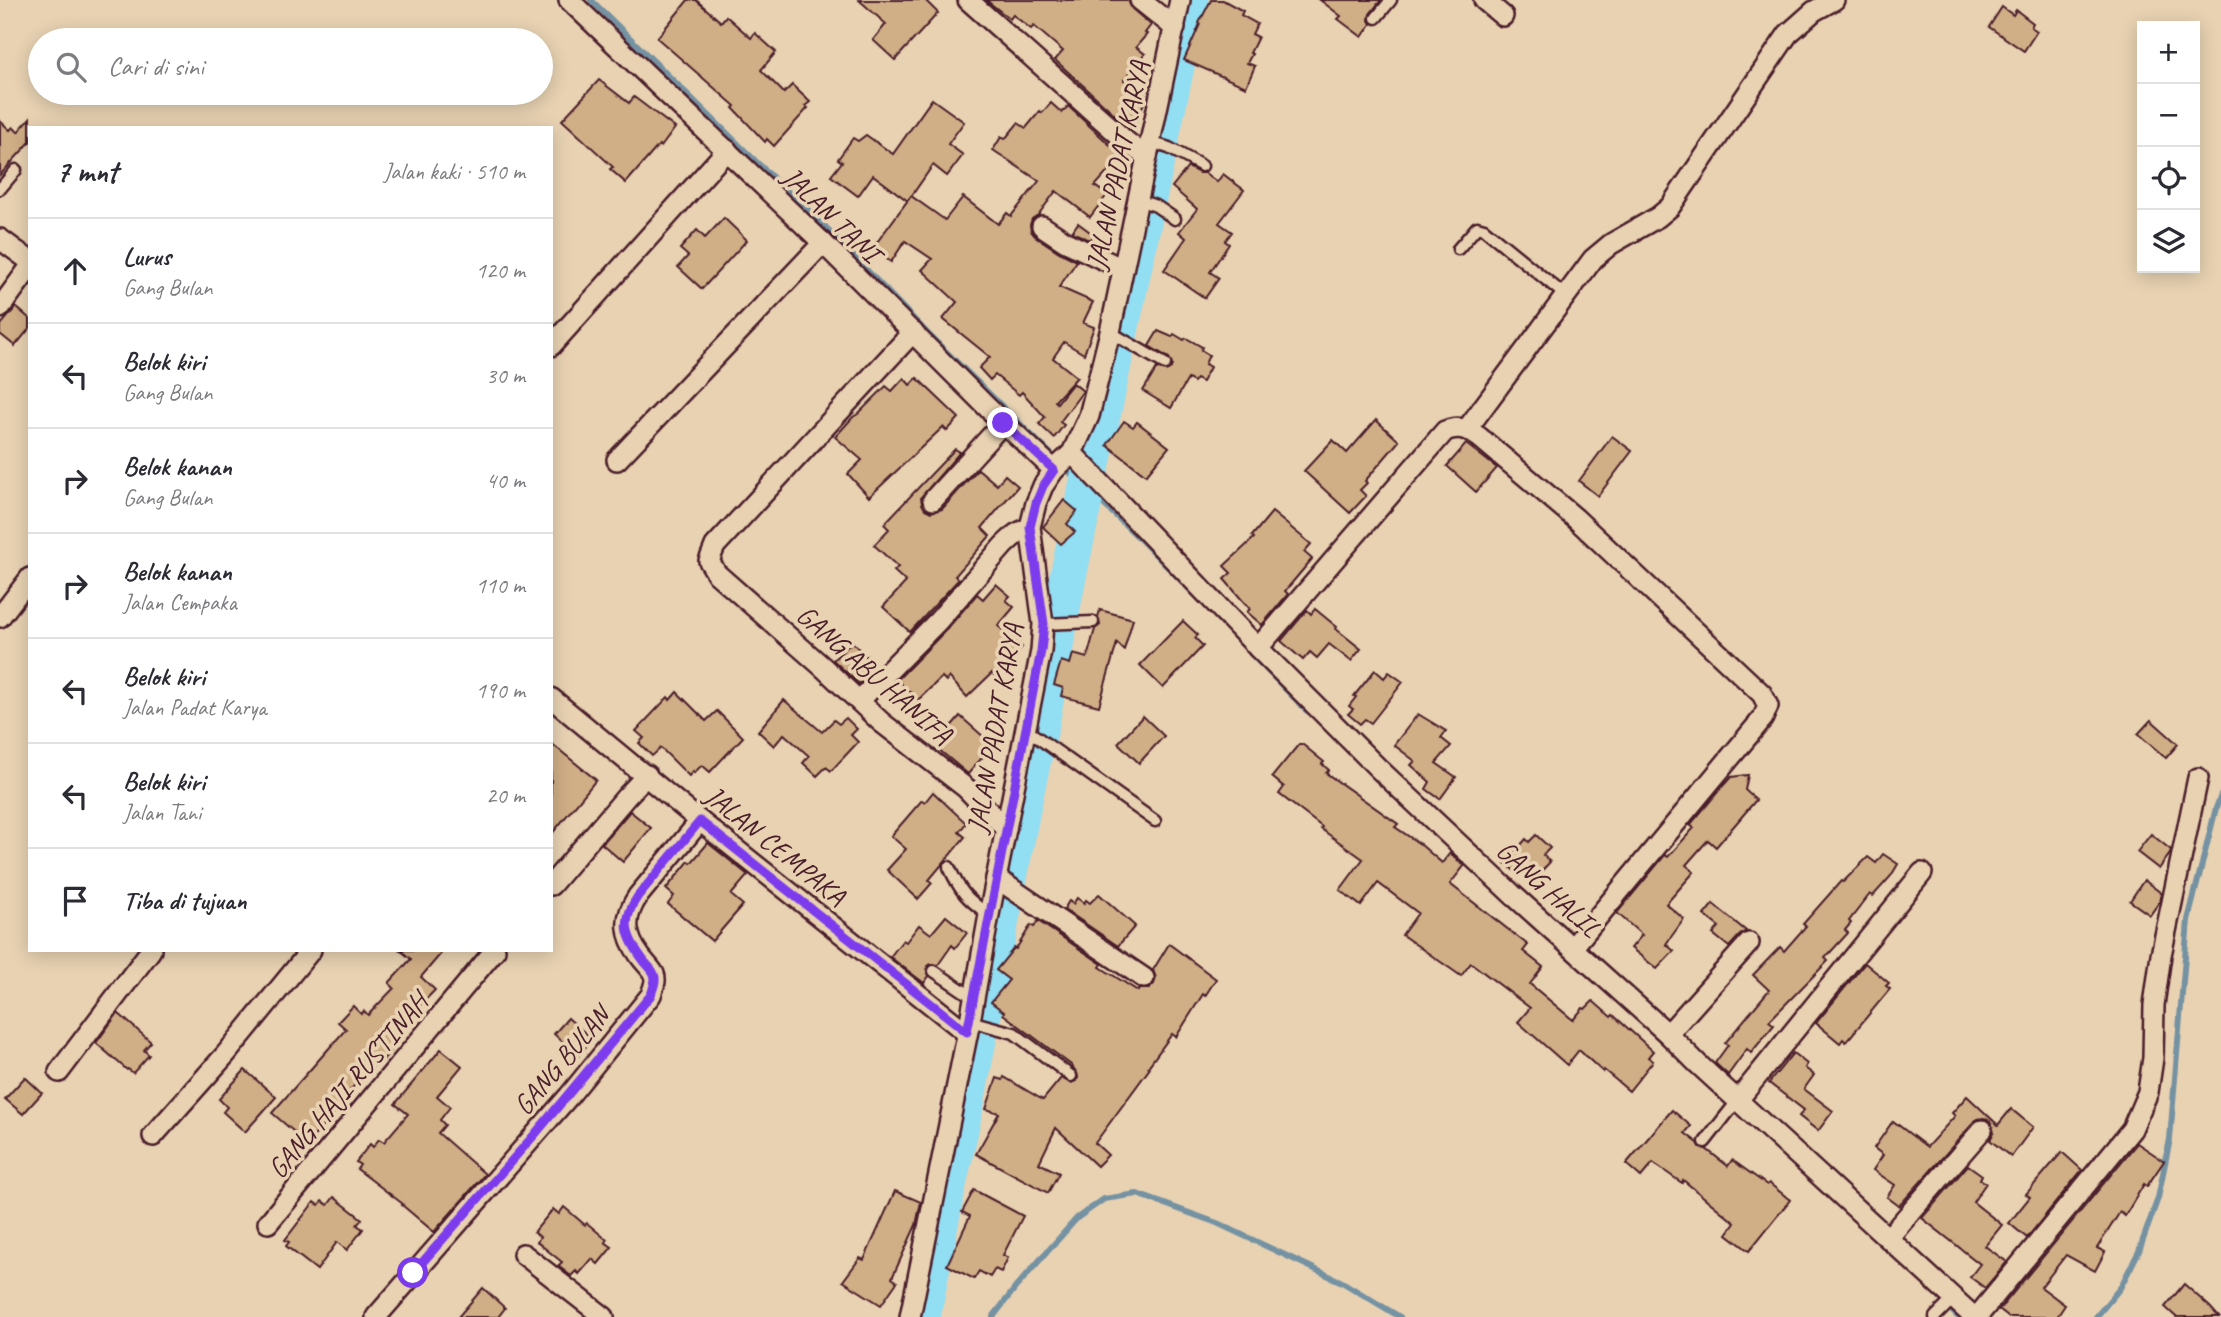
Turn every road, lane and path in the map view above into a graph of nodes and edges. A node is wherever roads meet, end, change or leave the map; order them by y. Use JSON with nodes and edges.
{"nodes":[{"id":1,"x":569,"y":0,"type":"edge"},
{"id":2,"x":968,"y":0,"type":"edge"},
{"id":3,"x":1140,"y":0,"type":"edge"},
{"id":4,"x":1180,"y":0,"type":"edge"},
{"id":5,"x":1391,"y":0,"type":"edge"},
{"id":6,"x":1483,"y":0,"type":"edge"},
{"id":7,"x":1834,"y":0,"type":"edge"},
{"id":8,"x":1503,"y":16,"type":"dead end"},
{"id":9,"x":1377,"y":18,"type":"dead end"},
{"id":10,"x":1174,"y":28,"type":"junction"},
{"id":11,"x":1156,"y":148,"type":"junction"},
{"id":12,"x":727,"y":150,"type":"junction"},
{"id":13,"x":1202,"y":166,"type":"dead end"},
{"id":14,"x":16,"y":170,"type":"dead end"},
{"id":15,"x":0,"y":188,"type":"edge"},
{"id":16,"x":1146,"y":203,"type":"junction"},
{"id":17,"x":1175,"y":219,"type":"dead end"},
{"id":18,"x":1042,"y":226,"type":"dead end"},
{"id":19,"x":0,"y":239,"type":"edge"},
{"id":20,"x":823,"y":243,"type":"junction"},
{"id":21,"x":1458,"y":249,"type":"dead end"},
{"id":22,"x":28,"y":260,"type":"edge"},
{"id":23,"x":1124,"y":269,"type":"junction"},
{"id":24,"x":28,"y":270,"type":"edge"},
{"id":25,"x":1566,"y":296,"type":"junction"},
{"id":26,"x":0,"y":308,"type":"edge"},
{"id":27,"x":913,"y":332,"type":"junction"},
{"id":28,"x":1113,"y":334,"type":"junction"},
{"id":29,"x":553,"y":344,"type":"edge"},
{"id":30,"x":1165,"y":364,"type":"dead end"},
{"id":31,"x":1003,"y":423,"type":"junction"},
{"id":32,"x":1467,"y":429,"type":"junction"},
{"id":33,"x":617,"y":460,"type":"dead end"},
{"id":34,"x":1066,"y":461,"type":"junction"},
{"id":35,"x":1101,"y":484,"type":"joint"},
{"id":36,"x":933,"y":499,"type":"dead end"},
{"id":37,"x":1030,"y":527,"type":"junction"},
{"id":38,"x":28,"y":581,"type":"edge"},
{"id":39,"x":0,"y":617,"type":"edge"},
{"id":40,"x":1093,"y":622,"type":"dead end"},
{"id":41,"x":1048,"y":624,"type":"junction"},
{"id":42,"x":1258,"y":649,"type":"junction"},
{"id":43,"x":553,"y":700,"type":"edge"},
{"id":44,"x":859,"y":701,"type":"junction"},
{"id":45,"x":1030,"y":732,"type":"junction"},
{"id":46,"x":647,"y":775,"type":"junction"},
{"id":47,"x":2198,"y":778,"type":"dead end"},
{"id":48,"x":700,"y":821,"type":"junction"},
{"id":49,"x":1156,"y":821,"type":"dead end"},
{"id":50,"x":1006,"y":830,"type":"junction"},
{"id":51,"x":949,"y":867,"type":"dead end"},
{"id":52,"x":1922,"y":873,"type":"dead end"},
{"id":53,"x":996,"y":878,"type":"junction"},
{"id":54,"x":553,"y":883,"type":"edge"},
{"id":55,"x":989,"y":915,"type":"junction"},
{"id":56,"x":1749,"y":943,"type":"dead end"},
{"id":57,"x":1573,"y":947,"type":"junction"},
{"id":58,"x":149,"y":952,"type":"edge"},
{"id":59,"x":309,"y":952,"type":"edge"},
{"id":60,"x":493,"y":952,"type":"edge"},
{"id":61,"x":934,"y":971,"type":"dead end"},
{"id":62,"x":1143,"y":978,"type":"dead end"},
{"id":63,"x":974,"y":998,"type":"junction"},
{"id":64,"x":971,"y":1025,"type":"junction"},
{"id":65,"x":1668,"y":1034,"type":"junction"},
{"id":66,"x":59,"y":1072,"type":"dead end"},
{"id":67,"x":1071,"y":1076,"type":"dead end"},
{"id":68,"x":1734,"y":1105,"type":"junction"},
{"id":69,"x":1982,"y":1130,"type":"dead end"},
{"id":70,"x":153,"y":1136,"type":"dead end"},
{"id":71,"x":1705,"y":1142,"type":"dead end"},
{"id":72,"x":268,"y":1223,"type":"dead end"},
{"id":73,"x":1889,"y":1237,"type":"junction"},
{"id":74,"x":523,"y":1254,"type":"dead end"},
{"id":75,"x":1945,"y":1307,"type":"edge"},
{"id":76,"x":376,"y":1317,"type":"edge"},
{"id":77,"x":604,"y":1317,"type":"edge"},
{"id":78,"x":910,"y":1317,"type":"edge"},
{"id":79,"x":1975,"y":1317,"type":"edge"}],
"edges":[{"from":1,"to":12,"type":"street","name":"JALAN TANI"},
{"from":2,"to":11,"type":"street"},
{"from":3,"to":10,"type":"street"},
{"from":4,"to":10,"type":"street","name":"JALAN PADAT KARYA"},
{"from":5,"to":9,"type":"lane"},
{"from":6,"to":8,"type":"street"},
{"from":7,"to":25,"type":"street"},
{"from":10,"to":11,"type":"street","name":"JALAN PADAT KARYA"},
{"from":11,"to":13,"type":"lane"},
{"from":11,"to":16,"type":"street","name":"JALAN PADAT KARYA"},
{"from":12,"to":20,"type":"street","name":"JALAN TANI"},
{"from":12,"to":29,"type":"street"},
{"from":14,"to":15,"type":"lane"},
{"from":16,"to":17,"type":"lane"},
{"from":16,"to":23,"type":"street","name":"JALAN PADAT KARYA"},
{"from":18,"to":23,"type":"street"},
{"from":19,"to":22,"type":"street"},
{"from":20,"to":27,"type":"street","name":"JALAN TANI"},
{"from":20,"to":33,"type":"street"},
{"from":21,"to":25,"type":"lane"},
{"from":23,"to":28,"type":"street","name":"JALAN PADAT KARYA"},
{"from":24,"to":26,"type":"street"},
{"from":25,"to":32,"type":"street"},
{"from":27,"to":31,"type":"street","name":"JALAN TANI"},
{"from":27,"to":44,"type":"street","name":"GANG ABU HANIFA"},
{"from":28,"to":30,"type":"lane"},
{"from":28,"to":34,"type":"street","name":"JALAN PADAT KARYA"},
{"from":31,"to":34,"type":"street","name":"JALAN TANI"},
{"from":31,"to":36,"type":"street"},
{"from":32,"to":42,"type":"street"},
{"from":32,"to":57,"type":"street"},
{"from":34,"to":35,"type":"street","name":"JALAN TANI"},
{"from":34,"to":37,"type":"street","name":"JALAN PADAT KARYA"},
{"from":35,"to":42,"type":"street","name":"GANG HALIL"},
{"from":37,"to":41,"type":"street","name":"JALAN PADAT KARYA"},
{"from":37,"to":44,"type":"street"},
{"from":38,"to":39,"type":"street"},
{"from":40,"to":41,"type":"lane"},
{"from":41,"to":45,"type":"street","name":"JALAN PADAT KARYA"},
{"from":42,"to":57,"type":"street","name":"GANG HALIL"},
{"from":43,"to":46,"type":"street","name":"JALAN CEMPAKA"},
{"from":44,"to":50,"type":"street","name":"GANG ABU HANIFA"},
{"from":45,"to":49,"type":"lane"},
{"from":45,"to":50,"type":"street","name":"JALAN PADAT KARYA"},
{"from":46,"to":48,"type":"street","name":"JALAN CEMPAKA"},
{"from":46,"to":54,"type":"street"},
{"from":47,"to":79,"type":"street"},
{"from":48,"to":64,"type":"street","name":"JALAN CEMPAKA"},
{"from":48,"to":76,"type":"street","name":"GANG BULAN"},
{"from":50,"to":53,"type":"street","name":"JALAN PADAT KARYA"},
{"from":51,"to":55,"type":"lane"},
{"from":52,"to":68,"type":"street"},
{"from":53,"to":55,"type":"street","name":"JALAN PADAT KARYA"},
{"from":53,"to":62,"type":"street"},
{"from":55,"to":63,"type":"street","name":"JALAN PADAT KARYA"},
{"from":56,"to":65,"type":"street"},
{"from":57,"to":65,"type":"street","name":"GANG HALIL"},
{"from":58,"to":66,"type":"street"},
{"from":59,"to":70,"type":"street"},
{"from":60,"to":72,"type":"street","name":"GANG HAJI RUSTINAH"},
{"from":61,"to":63,"type":"lane"},
{"from":63,"to":64,"type":"street","name":"JALAN PADAT KARYA"},
{"from":64,"to":67,"type":"lane"},
{"from":64,"to":78,"type":"street","name":"JALAN PADAT KARYA"},
{"from":65,"to":68,"type":"street","name":"GANG HALIL"},
{"from":68,"to":71,"type":"lane"},
{"from":68,"to":73,"type":"street","name":"GANG HALIL"},
{"from":69,"to":73,"type":"street"},
{"from":73,"to":75,"type":"street","name":"GANG HALIL"},
{"from":74,"to":77,"type":"street"},
{"from":75,"to":79,"type":"street","name":"GANG HALIL"}]}
